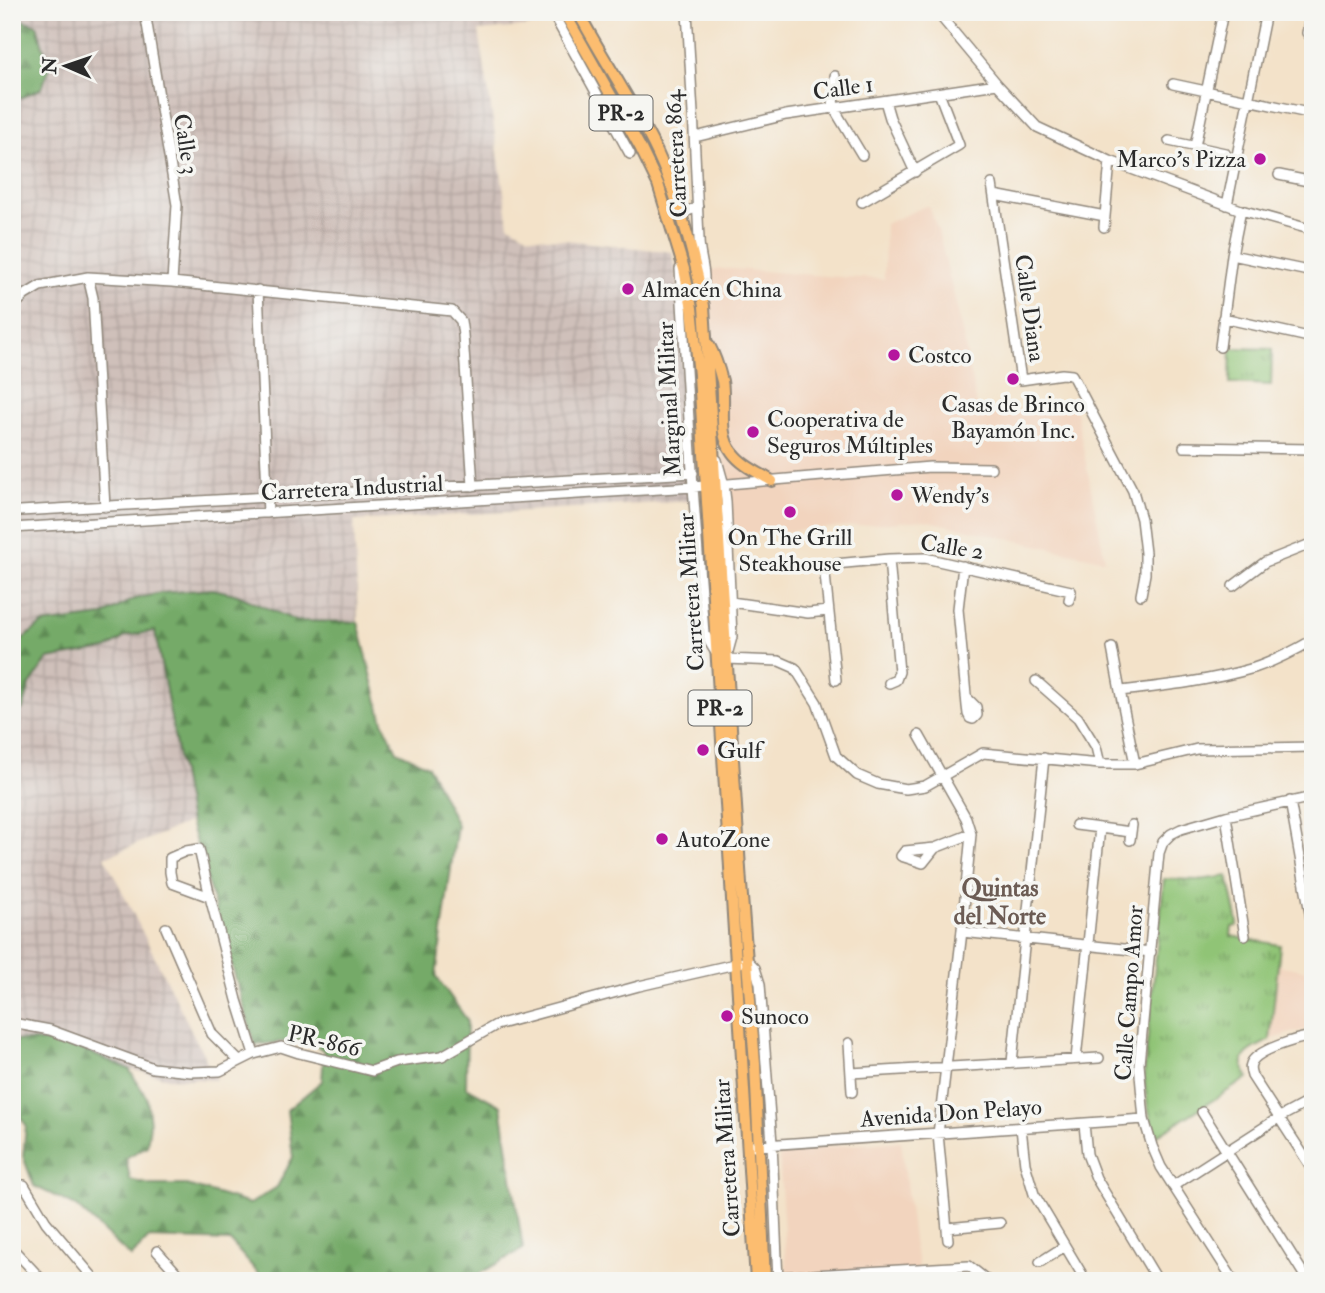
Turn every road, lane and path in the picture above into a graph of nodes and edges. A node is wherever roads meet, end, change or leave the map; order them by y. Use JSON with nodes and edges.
{"nodes":[{"id":1,"x":145,"y":12,"type":"edge"},
{"id":2,"x":552,"y":12,"type":"edge"},
{"id":3,"x":564,"y":12,"type":"edge"},
{"id":4,"x":578,"y":12,"type":"edge"},
{"id":5,"x":687,"y":12,"type":"edge"},
{"id":6,"x":937,"y":12,"type":"edge"},
{"id":7,"x":1223,"y":12,"type":"edge"},
{"id":8,"x":1266,"y":12,"type":"edge"},
{"id":9,"x":1311,"y":12,"type":"edge"},
{"id":10,"x":1313,"y":39,"type":"edge"},
{"id":11,"x":835,"y":76,"type":"dead end"},
{"id":12,"x":997,"y":84,"type":"junction"},
{"id":13,"x":1173,"y":84,"type":"dead end"},
{"id":14,"x":1206,"y":91,"type":"junction"},
{"id":15,"x":939,"y":93,"type":"junction"},
{"id":16,"x":1248,"y":100,"type":"junction"},
{"id":17,"x":886,"y":101,"type":"junction"},
{"id":18,"x":834,"y":108,"type":"junction"},
{"id":19,"x":1313,"y":114,"type":"edge"},
{"id":20,"x":611,"y":119,"type":"junction"},
{"id":21,"x":625,"y":121,"type":"junction"},
{"id":22,"x":695,"y":137,"type":"junction"},
{"id":23,"x":1169,"y":141,"type":"dead end"},
{"id":24,"x":1195,"y":146,"type":"junction"},
{"id":25,"x":1225,"y":153,"type":"dead end"},
{"id":26,"x":630,"y":154,"type":"dead end"},
{"id":27,"x":862,"y":155,"type":"dead end"},
{"id":28,"x":1110,"y":161,"type":"junction"},
{"id":29,"x":915,"y":172,"type":"junction"},
{"id":30,"x":1279,"y":175,"type":"dead end"},
{"id":31,"x":1313,"y":182,"type":"edge"},
{"id":32,"x":992,"y":184,"type":"dead end"},
{"id":33,"x":994,"y":195,"type":"junction"},
{"id":34,"x":862,"y":202,"type":"dead end"},
{"id":35,"x":1227,"y":205,"type":"junction"},
{"id":36,"x":698,"y":207,"type":"junction"},
{"id":37,"x":1241,"y":211,"type":"junction"},
{"id":38,"x":682,"y":213,"type":"junction"},
{"id":39,"x":1105,"y":216,"type":"junction"},
{"id":40,"x":670,"y":218,"type":"junction"},
{"id":41,"x":1104,"y":227,"type":"dead end"},
{"id":42,"x":1313,"y":230,"type":"edge"},
{"id":43,"x":678,"y":247,"type":"junction"},
{"id":44,"x":1232,"y":255,"type":"junction"},
{"id":45,"x":1313,"y":272,"type":"edge"},
{"id":46,"x":88,"y":277,"type":"junction"},
{"id":47,"x":173,"y":282,"type":"junction"},
{"id":48,"x":258,"y":290,"type":"junction"},
{"id":49,"x":702,"y":293,"type":"junction"},
{"id":50,"x":12,"y":307,"type":"edge"},
{"id":51,"x":1223,"y":318,"type":"junction"},
{"id":52,"x":1313,"y":338,"type":"edge"},
{"id":53,"x":707,"y":340,"type":"junction"},
{"id":54,"x":1220,"y":347,"type":"dead end"},
{"id":55,"x":1184,"y":447,"type":"dead end"},
{"id":56,"x":1313,"y":449,"type":"edge"},
{"id":57,"x":991,"y":468,"type":"dead end"},
{"id":58,"x":693,"y":473,"type":"junction"},
{"id":59,"x":772,"y":481,"type":"junction"},
{"id":60,"x":745,"y":483,"type":"junction"},
{"id":61,"x":473,"y":486,"type":"junction"},
{"id":62,"x":715,"y":486,"type":"junction"},
{"id":63,"x":693,"y":487,"type":"junction"},
{"id":64,"x":268,"y":497,"type":"junction"},
{"id":65,"x":105,"y":507,"type":"junction"},
{"id":66,"x":20,"y":511,"type":"dead end"},
{"id":67,"x":268,"y":513,"type":"junction"},
{"id":68,"x":727,"y":514,"type":"junction"},
{"id":69,"x":12,"y":528,"type":"edge"},
{"id":70,"x":1313,"y":542,"type":"edge"},
{"id":71,"x":889,"y":559,"type":"junction"},
{"id":72,"x":963,"y":566,"type":"junction"},
{"id":73,"x":1233,"y":586,"type":"dead end"},
{"id":74,"x":1141,"y":594,"type":"dead end"},
{"id":75,"x":1070,"y":595,"type":"dead end"},
{"id":76,"x":731,"y":602,"type":"junction"},
{"id":77,"x":828,"y":611,"type":"junction"},
{"id":78,"x":1313,"y":640,"type":"edge"},
{"id":79,"x":1112,"y":648,"type":"dead end"},
{"id":80,"x":721,"y":656,"type":"junction"},
{"id":81,"x":836,"y":680,"type":"dead end"},
{"id":82,"x":1036,"y":681,"type":"dead end"},
{"id":83,"x":889,"y":683,"type":"dead end"},
{"id":84,"x":1119,"y":691,"type":"junction"},
{"id":85,"x":966,"y":697,"type":"dead end"},
{"id":86,"x":919,"y":735,"type":"dead end"},
{"id":87,"x":1313,"y":747,"type":"edge"},
{"id":88,"x":1044,"y":758,"type":"junction"},
{"id":89,"x":1100,"y":764,"type":"junction"},
{"id":90,"x":1135,"y":764,"type":"junction"},
{"id":91,"x":942,"y":776,"type":"junction"},
{"id":92,"x":1313,"y":797,"type":"edge"},
{"id":93,"x":1290,"y":801,"type":"junction"},
{"id":94,"x":1226,"y":816,"type":"junction"},
{"id":95,"x":1076,"y":825,"type":"dead end"},
{"id":96,"x":1100,"y":828,"type":"junction"},
{"id":97,"x":1131,"y":832,"type":"dead end"},
{"id":98,"x":971,"y":834,"type":"junction"},
{"id":99,"x":934,"y":848,"type":"dead end"},
{"id":100,"x":211,"y":897,"type":"junction"},
{"id":101,"x":166,"y":928,"type":"dead end"},
{"id":102,"x":1313,"y":930,"type":"edge"},
{"id":103,"x":962,"y":932,"type":"junction"},
{"id":104,"x":1245,"y":936,"type":"dead end"},
{"id":105,"x":1025,"y":939,"type":"junction"},
{"id":106,"x":1088,"y":945,"type":"junction"},
{"id":107,"x":1151,"y":952,"type":"junction"},
{"id":108,"x":748,"y":961,"type":"junction"},
{"id":109,"x":735,"y":964,"type":"junction"},
{"id":110,"x":12,"y":1023,"type":"edge"},
{"id":111,"x":1313,"y":1036,"type":"edge"},
{"id":112,"x":849,"y":1043,"type":"dead end"},
{"id":113,"x":254,"y":1054,"type":"junction"},
{"id":114,"x":1099,"y":1058,"type":"dead end"},
{"id":115,"x":1076,"y":1059,"type":"junction"},
{"id":116,"x":239,"y":1060,"type":"junction"},
{"id":117,"x":1012,"y":1062,"type":"junction"},
{"id":118,"x":947,"y":1067,"type":"junction"},
{"id":119,"x":851,"y":1073,"type":"junction"},
{"id":120,"x":852,"y":1092,"type":"dead end"},
{"id":121,"x":1313,"y":1102,"type":"edge"},
{"id":122,"x":1202,"y":1112,"type":"dead end"},
{"id":123,"x":1280,"y":1118,"type":"junction"},
{"id":124,"x":1144,"y":1119,"type":"junction"},
{"id":125,"x":1084,"y":1124,"type":"junction"},
{"id":126,"x":1021,"y":1128,"type":"junction"},
{"id":127,"x":938,"y":1134,"type":"junction"},
{"id":128,"x":772,"y":1143,"type":"junction"},
{"id":129,"x":760,"y":1145,"type":"junction"},
{"id":130,"x":747,"y":1147,"type":"junction"},
{"id":131,"x":1227,"y":1152,"type":"junction"},
{"id":132,"x":1313,"y":1170,"type":"edge"},
{"id":133,"x":1173,"y":1186,"type":"junction"},
{"id":134,"x":12,"y":1195,"type":"edge"},
{"id":135,"x":1000,"y":1223,"type":"dead end"},
{"id":136,"x":947,"y":1228,"type":"junction"},
{"id":137,"x":948,"y":1240,"type":"dead end"},
{"id":138,"x":1065,"y":1246,"type":"junction"},
{"id":139,"x":12,"y":1248,"type":"edge"},
{"id":140,"x":777,"y":1248,"type":"junction"},
{"id":141,"x":157,"y":1251,"type":"dead end"},
{"id":142,"x":1040,"y":1262,"type":"dead end"},
{"id":143,"x":778,"y":1279,"type":"edge"},
{"id":144,"x":43,"y":1281,"type":"edge"},
{"id":145,"x":96,"y":1281,"type":"edge"},
{"id":146,"x":184,"y":1281,"type":"edge"},
{"id":147,"x":756,"y":1281,"type":"edge"},
{"id":148,"x":765,"y":1281,"type":"edge"},
{"id":149,"x":988,"y":1281,"type":"edge"},
{"id":150,"x":1086,"y":1281,"type":"edge"},
{"id":151,"x":1158,"y":1281,"type":"edge"},
{"id":152,"x":1234,"y":1281,"type":"edge"},
{"id":153,"x":1308,"y":1281,"type":"edge"}],
"edges":[{"from":1,"to":47,"type":"street","name":"Calle 3"},
{"from":2,"to":20,"type":"street"},
{"from":3,"to":21,"type":"main road","name":"Carretera Militar","number":"PR-2"},
{"from":4,"to":38,"type":"main road","name":"Carretera Militar","number":"PR-2"},
{"from":5,"to":22,"type":"street","name":"Carretera 864"},
{"from":6,"to":12,"type":"street"},
{"from":7,"to":14,"type":"street"},
{"from":8,"to":16,"type":"street"},
{"from":9,"to":10,"type":"street"},
{"from":11,"to":18,"type":"street"},
{"from":12,"to":15,"type":"street","name":"Calle 1"},
{"from":12,"to":28,"type":"street"},
{"from":13,"to":14,"type":"street"},
{"from":14,"to":16,"type":"street"},
{"from":14,"to":24,"type":"street"},
{"from":15,"to":17,"type":"street","name":"Calle 1"},
{"from":15,"to":29,"type":"street"},
{"from":16,"to":19,"type":"street"},
{"from":16,"to":35,"type":"street"},
{"from":17,"to":18,"type":"street","name":"Calle 1"},
{"from":17,"to":29,"type":"street"},
{"from":18,"to":22,"type":"street","name":"Calle 1"},
{"from":18,"to":27,"type":"street"},
{"from":20,"to":21,"type":"street"},
{"from":20,"to":26,"type":"street"},
{"from":21,"to":40,"type":"main road","name":"Carretera Militar","number":"PR-2"},
{"from":22,"to":36,"type":"street","name":"Carretera 864"},
{"from":23,"to":24,"type":"street"},
{"from":24,"to":25,"type":"street"},
{"from":28,"to":35,"type":"street"},
{"from":28,"to":39,"type":"street"},
{"from":29,"to":34,"type":"street"},
{"from":30,"to":31,"type":"street"},
{"from":32,"to":33,"type":"street"},
{"from":33,"to":39,"type":"street"},
{"from":33,"to":74,"type":"street","name":"Calle Diana"},
{"from":35,"to":37,"type":"street"},
{"from":36,"to":38,"type":"street"},
{"from":36,"to":49,"type":"street","name":"Carretera 864"},
{"from":37,"to":42,"type":"street"},
{"from":37,"to":44,"type":"street"},
{"from":38,"to":40,"type":"street"},
{"from":38,"to":49,"type":"main road","name":"Carretera Militar","number":"PR-2"},
{"from":39,"to":41,"type":"street"},
{"from":40,"to":43,"type":"main road","name":"Carretera Militar","number":"PR-2"},
{"from":43,"to":58,"type":"street","name":"Marginal Militar"},
{"from":43,"to":62,"type":"main road","name":"Carretera Militar","number":"PR-2"},
{"from":44,"to":45,"type":"street"},
{"from":44,"to":51,"type":"street"},
{"from":46,"to":47,"type":"street"},
{"from":46,"to":50,"type":"street"},
{"from":46,"to":65,"type":"street"},
{"from":47,"to":48,"type":"street"},
{"from":48,"to":61,"type":"street"},
{"from":48,"to":64,"type":"street"},
{"from":49,"to":53,"type":"main road","name":"Carretera Militar","number":"PR-2"},
{"from":51,"to":52,"type":"street"},
{"from":51,"to":54,"type":"street"},
{"from":53,"to":59,"type":"main road"},
{"from":53,"to":62,"type":"main road","name":"Carretera Militar","number":"PR-2"},
{"from":55,"to":56,"type":"street"},
{"from":57,"to":59,"type":"street"},
{"from":58,"to":61,"type":"street"},
{"from":58,"to":63,"type":"street","name":"Marginal Militar"},
{"from":59,"to":60,"type":"street"},
{"from":60,"to":62,"type":"street"},
{"from":60,"to":68,"type":"street"},
{"from":61,"to":64,"type":"street"},
{"from":62,"to":63,"type":"street"},
{"from":62,"to":68,"type":"street"},
{"from":62,"to":80,"type":"main road","name":"Carretera Militar","number":"PR-2"},
{"from":63,"to":67,"type":"street","name":"Carretera Industrial"},
{"from":63,"to":80,"type":"street","name":"Marginal Militar"},
{"from":64,"to":65,"type":"street"},
{"from":64,"to":67,"type":"street"},
{"from":65,"to":66,"type":"street"},
{"from":67,"to":69,"type":"street","name":"Carretera Industrial"},
{"from":68,"to":76,"type":"street"},
{"from":70,"to":73,"type":"street"},
{"from":71,"to":72,"type":"street","name":"Calle 2"},
{"from":71,"to":77,"type":"street","name":"Calle 2"},
{"from":71,"to":83,"type":"street"},
{"from":72,"to":75,"type":"street","name":"Calle 2"},
{"from":72,"to":85,"type":"street"},
{"from":76,"to":77,"type":"street"},
{"from":76,"to":80,"type":"street"},
{"from":77,"to":81,"type":"street"},
{"from":78,"to":84,"type":"street"},
{"from":79,"to":84,"type":"street"},
{"from":80,"to":91,"type":"street"},
{"from":80,"to":108,"type":"main road","name":"Carretera Militar","number":"PR-2"},
{"from":80,"to":109,"type":"main road","name":"Carretera Militar","number":"PR-2"},
{"from":82,"to":89,"type":"street"},
{"from":84,"to":90,"type":"street"},
{"from":86,"to":91,"type":"street"},
{"from":87,"to":90,"type":"street"},
{"from":88,"to":89,"type":"street"},
{"from":88,"to":91,"type":"street"},
{"from":88,"to":105,"type":"street"},
{"from":89,"to":90,"type":"street"},
{"from":91,"to":98,"type":"street"},
{"from":92,"to":93,"type":"street","name":"Calle Campo Amor"},
{"from":93,"to":94,"type":"street","name":"Calle Campo Amor"},
{"from":93,"to":102,"type":"street"},
{"from":94,"to":104,"type":"street"},
{"from":94,"to":107,"type":"street","name":"Calle Campo Amor"},
{"from":95,"to":96,"type":"street"},
{"from":96,"to":97,"type":"street"},
{"from":96,"to":106,"type":"street"},
{"from":98,"to":99,"type":"street"},
{"from":98,"to":103,"type":"street"},
{"from":100,"to":100,"type":"street"},
{"from":100,"to":113,"type":"street"},
{"from":101,"to":116,"type":"street"},
{"from":103,"to":105,"type":"street"},
{"from":103,"to":118,"type":"street"},
{"from":105,"to":106,"type":"street"},
{"from":105,"to":117,"type":"street"},
{"from":106,"to":107,"type":"street"},
{"from":106,"to":115,"type":"street"},
{"from":107,"to":124,"type":"street","name":"Calle Campo Amor"},
{"from":108,"to":109,"type":"street","name":"PR-866","number":"PR-866"},
{"from":108,"to":128,"type":"street"},
{"from":108,"to":129,"type":"main road","name":"Carretera Militar","number":"PR-2"},
{"from":109,"to":113,"type":"street","name":"PR-866","number":"PR-866"},
{"from":109,"to":130,"type":"main road","name":"Carretera Militar","number":"PR-2"},
{"from":110,"to":116,"type":"street","name":"PR-866","number":"PR-866"},
{"from":111,"to":123,"type":"street"},
{"from":112,"to":119,"type":"street"},
{"from":113,"to":116,"type":"street","name":"PR-866","number":"PR-866"},
{"from":114,"to":115,"type":"street"},
{"from":115,"to":117,"type":"street"},
{"from":117,"to":118,"type":"street"},
{"from":118,"to":119,"type":"street"},
{"from":118,"to":127,"type":"street"},
{"from":119,"to":120,"type":"street"},
{"from":121,"to":123,"type":"street"},
{"from":122,"to":131,"type":"street"},
{"from":123,"to":131,"type":"street"},
{"from":123,"to":132,"type":"street"},
{"from":124,"to":125,"type":"street","name":"Avenida Don Pelayo"},
{"from":124,"to":133,"type":"street","name":"Calle Campo Amor"},
{"from":125,"to":126,"type":"street","name":"Avenida Don Pelayo"},
{"from":125,"to":151,"type":"street"},
{"from":126,"to":127,"type":"street","name":"Avenida Don Pelayo"},
{"from":126,"to":138,"type":"street"},
{"from":127,"to":128,"type":"street","name":"Avenida Don Pelayo"},
{"from":127,"to":136,"type":"street"},
{"from":128,"to":129,"type":"street","name":"Avenida Don Pelayo"},
{"from":128,"to":140,"type":"street"},
{"from":129,"to":130,"type":"street","name":"Avenida Don Pelayo"},
{"from":129,"to":148,"type":"main road","name":"Carretera Militar","number":"PR-2"},
{"from":130,"to":147,"type":"main road","name":"Carretera Militar","number":"PR-2"},
{"from":131,"to":133,"type":"street"},
{"from":131,"to":153,"type":"street"},
{"from":133,"to":152,"type":"street","name":"Calle Campo Amor"},
{"from":134,"to":145,"type":"street"},
{"from":135,"to":136,"type":"street"},
{"from":136,"to":137,"type":"street"},
{"from":138,"to":142,"type":"street"},
{"from":138,"to":150,"type":"street"},
{"from":139,"to":144,"type":"street"},
{"from":140,"to":143,"type":"street"},
{"from":140,"to":148,"type":"street"},
{"from":141,"to":146,"type":"street"},
{"from":143,"to":149,"type":"street"}]}
